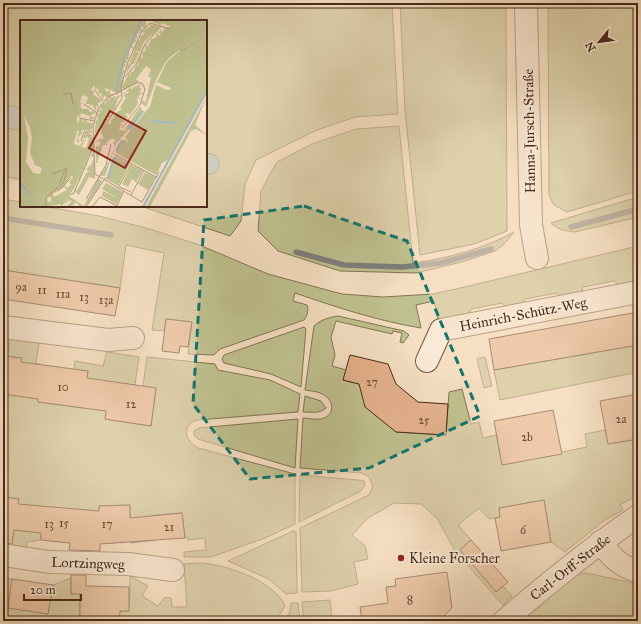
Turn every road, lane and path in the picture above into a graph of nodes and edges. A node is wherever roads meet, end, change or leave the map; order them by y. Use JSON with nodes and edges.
{"nodes":[{"id":1,"x":526,"y":3,"type":"edge"},
{"id":2,"x":536,"y":258,"type":"dead end"},
{"id":3,"x":638,"y":292,"type":"edge"},
{"id":4,"x":3,"y":326,"type":"edge"},
{"id":5,"x":133,"y":338,"type":"dead end"},
{"id":6,"x":427,"y":361,"type":"dead end"},
{"id":7,"x":638,"y":516,"type":"edge"},
{"id":8,"x":600,"y":542,"type":"junction"},
{"id":9,"x":3,"y":556,"type":"edge"},
{"id":10,"x":173,"y":570,"type":"dead end"},
{"id":11,"x":638,"y":571,"type":"edge"},
{"id":12,"x":504,"y":621,"type":"edge"}],
"edges":[{"from":1,"to":2,"type":"street","name":"Hanna-Jursch-Straße"},
{"from":3,"to":6,"type":"street","name":"Heinrich-Schütz-Weg"},
{"from":4,"to":5,"type":"street"},
{"from":7,"to":8,"type":"street","name":"Carl-Orff-Straße"},
{"from":8,"to":11,"type":"street"},
{"from":8,"to":12,"type":"street","name":"Carl-Orff-Straße"},
{"from":9,"to":10,"type":"street","name":"Lortzingweg"}]}
